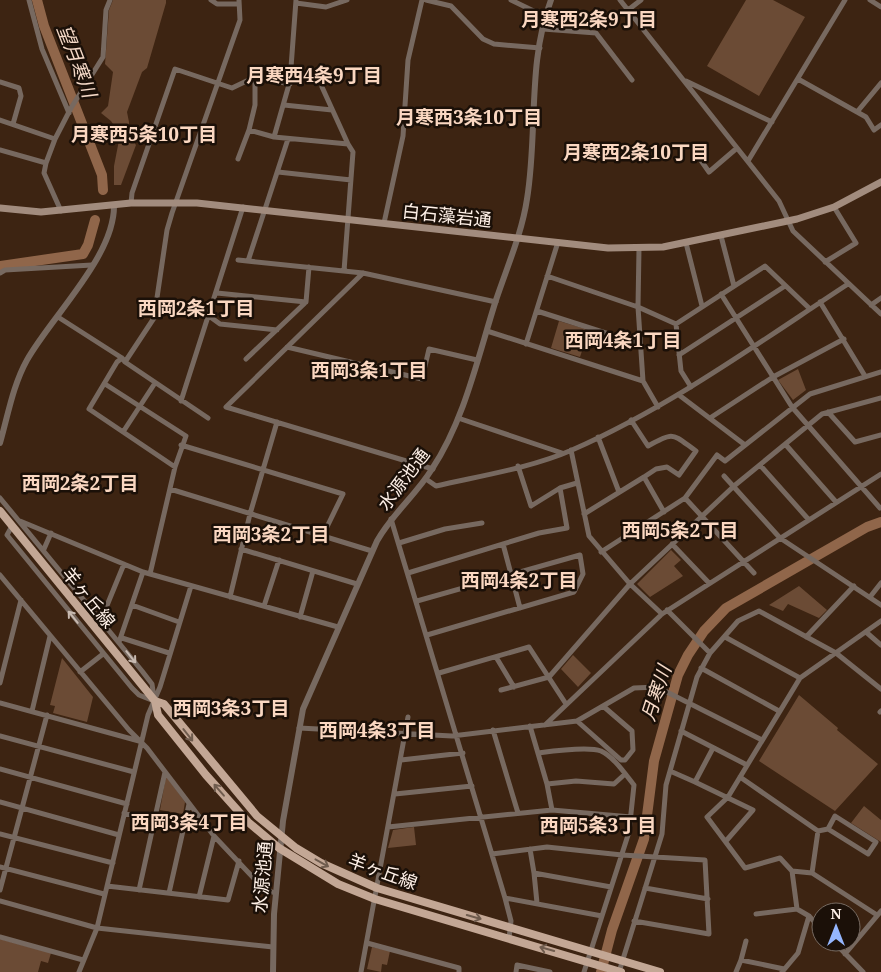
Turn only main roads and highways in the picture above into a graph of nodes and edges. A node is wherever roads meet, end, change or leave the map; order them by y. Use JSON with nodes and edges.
{"nodes":[{"id":1,"x":881,"y":182,"type":"edge"},
{"id":2,"x":0,"y":208,"type":"edge"},
{"id":3,"x":0,"y":511,"type":"edge"},
{"id":4,"x":155,"y":702,"type":"junction"},
{"id":5,"x":619,"y":971,"type":"edge"},
{"id":6,"x":660,"y":972,"type":"edge"}],
"edges":[{"from":1,"to":2,"type":"main road","name":"白石藻岩通"},
{"from":3,"to":4,"type":"main road","name":"羊ヶ丘線"},
{"from":5,"to":4,"type":"main road","name":"羊ヶ丘線","one_way":true},
{"from":4,"to":6,"type":"main road","name":"羊ヶ丘線","one_way":true}]}
